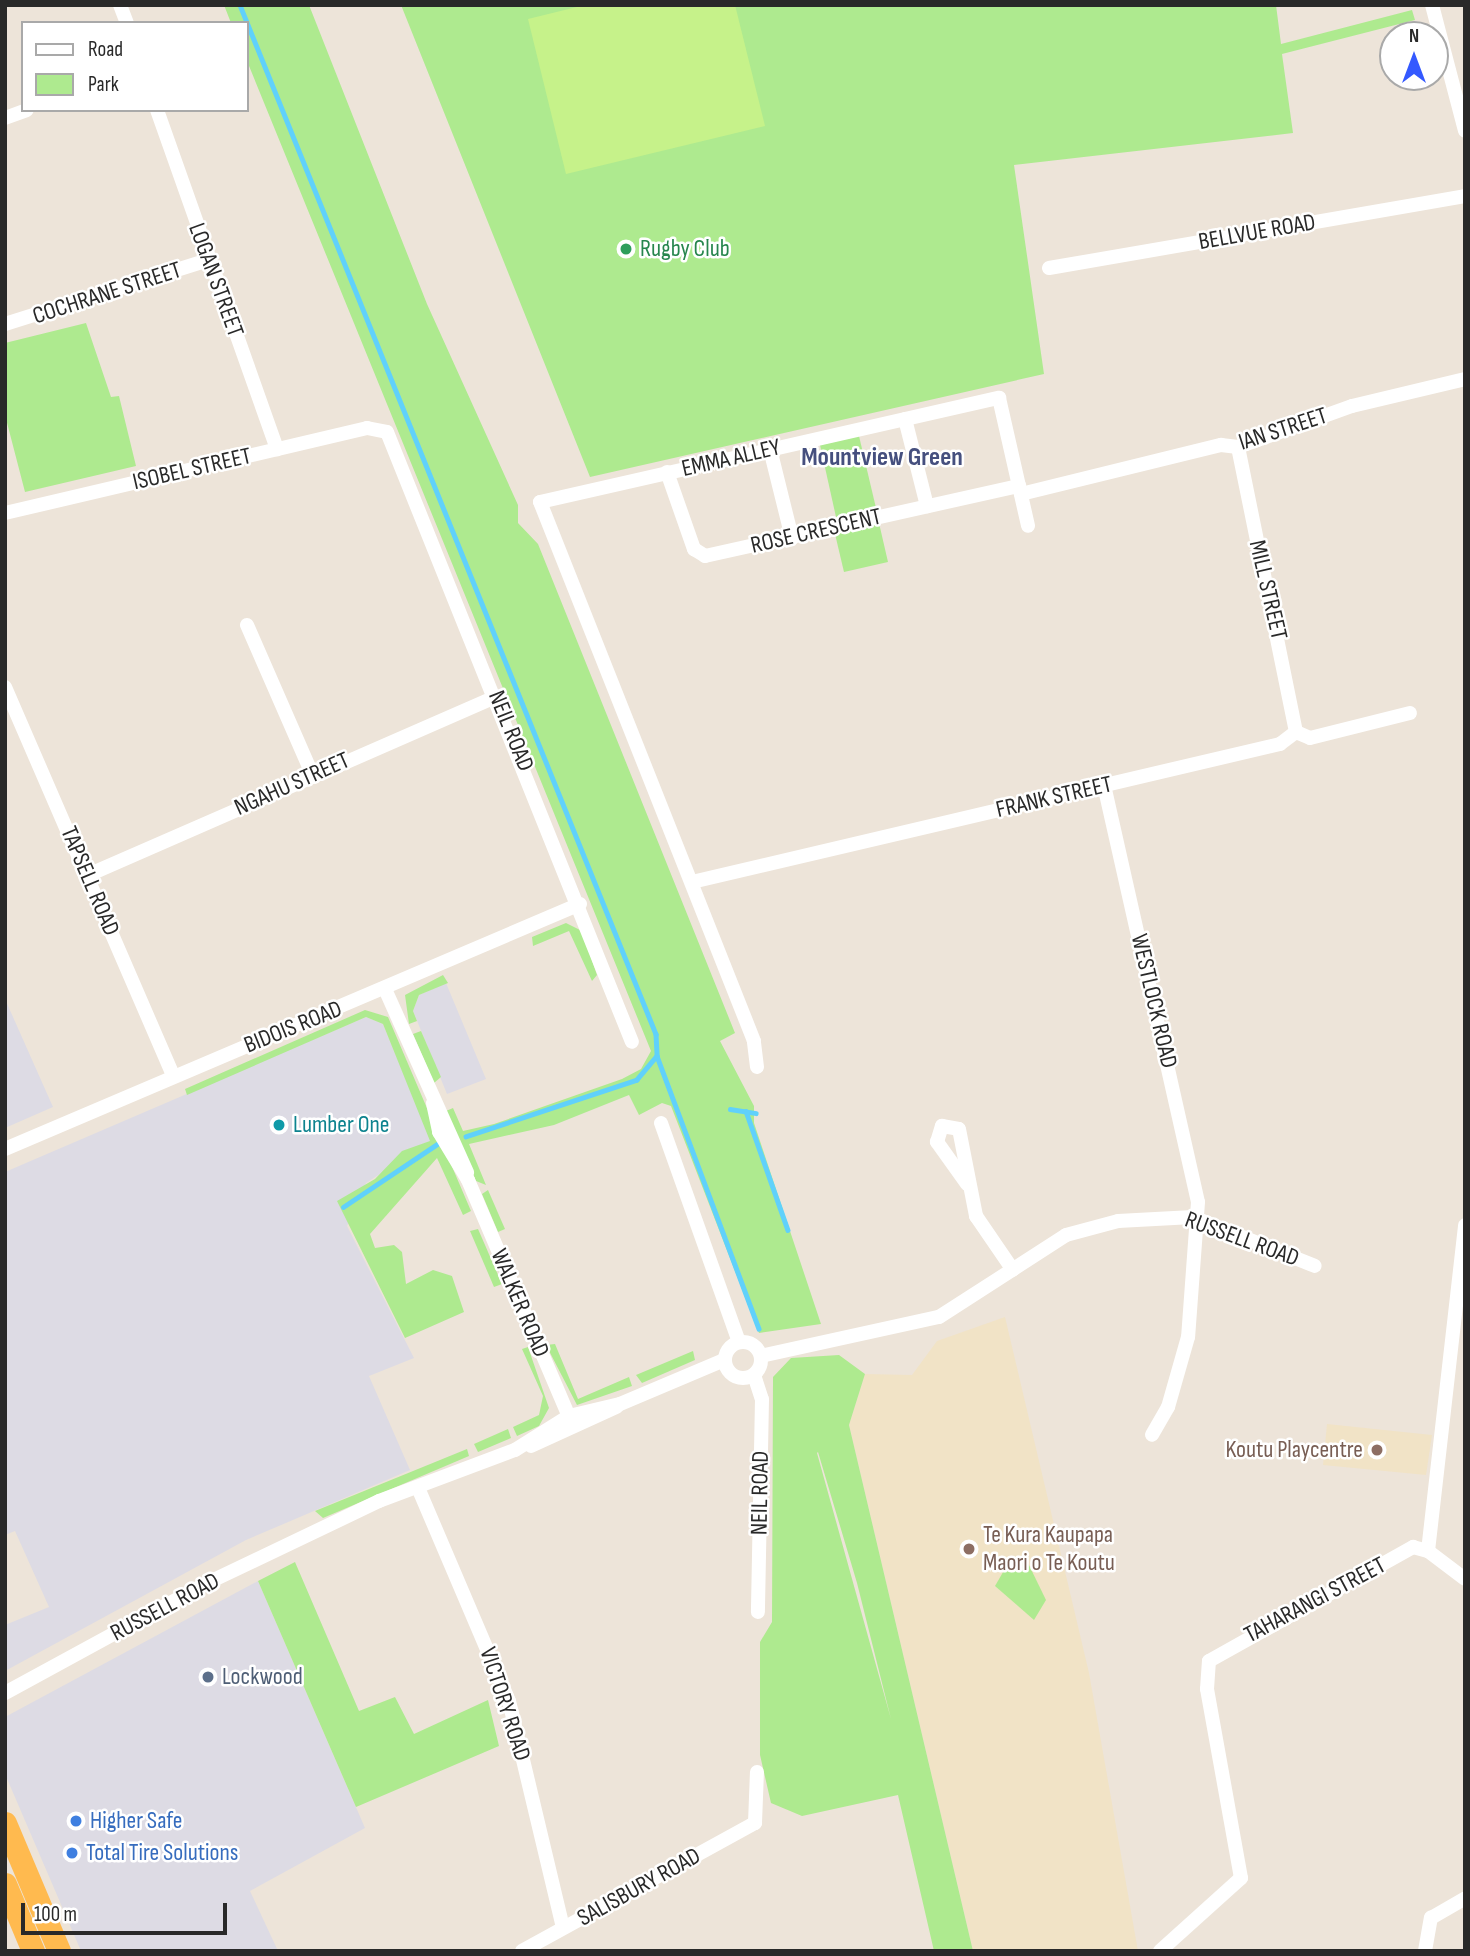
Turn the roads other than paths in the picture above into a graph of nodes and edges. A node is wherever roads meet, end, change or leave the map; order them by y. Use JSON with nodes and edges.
{"nodes":[{"id":1,"x":1432,"y":5,"type":"edge"},
{"id":2,"x":22,"y":112,"type":"edge"},
{"id":3,"x":158,"y":112,"type":"edge"},
{"id":4,"x":5,"y":118,"type":"edge"},
{"id":5,"x":1465,"y":131,"type":"edge"},
{"id":6,"x":1465,"y":196,"type":"edge"},
{"id":7,"x":208,"y":260,"type":"junction"},
{"id":8,"x":1049,"y":268,"type":"dead end"},
{"id":9,"x":5,"y":324,"type":"edge"},
{"id":10,"x":1465,"y":379,"type":"edge"},
{"id":11,"x":905,"y":419,"type":"junction"},
{"id":12,"x":379,"y":427,"type":"joint"},
{"id":13,"x":1238,"y":447,"type":"junction"},
{"id":14,"x":277,"y":449,"type":"junction"},
{"id":15,"x":770,"y":449,"type":"junction"},
{"id":16,"x":667,"y":472,"type":"junction"},
{"id":17,"x":1020,"y":489,"type":"junction"},
{"id":18,"x":927,"y":506,"type":"junction"},
{"id":19,"x":5,"y":513,"type":"edge"},
{"id":20,"x":1028,"y":526,"type":"dead end"},
{"id":21,"x":792,"y":538,"type":"junction"},
{"id":22,"x":247,"y":625,"type":"dead end"},
{"id":23,"x":5,"y":687,"type":"edge"},
{"id":24,"x":497,"y":696,"type":"junction"},
{"id":25,"x":9,"y":707,"type":"edge"},
{"id":26,"x":1410,"y":713,"type":"dead end"},
{"id":27,"x":1296,"y":732,"type":"junction"},
{"id":28,"x":312,"y":774,"type":"junction"},
{"id":29,"x":1104,"y":785,"type":"junction"},
{"id":30,"x":88,"y":875,"type":"junction"},
{"id":31,"x":692,"y":882,"type":"junction"},
{"id":32,"x":580,"y":904,"type":"junction"},
{"id":33,"x":385,"y":989,"type":"junction"},
{"id":34,"x":632,"y":1042,"type":"dead end"},
{"id":35,"x":757,"y":1067,"type":"dead end"},
{"id":36,"x":173,"y":1076,"type":"junction"},
{"id":37,"x":661,"y":1124,"type":"dead end"},
{"id":38,"x":5,"y":1149,"type":"edge"},
{"id":39,"x":967,"y":1184,"type":"dead end"},
{"id":40,"x":1193,"y":1217,"type":"junction"},
{"id":41,"x":1465,"y":1226,"type":"edge"},
{"id":42,"x":1315,"y":1266,"type":"dead end"},
{"id":43,"x":1013,"y":1270,"type":"junction"},
{"id":44,"x":738,"y":1342,"type":"junction"},
{"id":45,"x":761,"y":1356,"type":"junction"},
{"id":46,"x":724,"y":1360,"type":"junction"},
{"id":47,"x":754,"y":1375,"type":"junction"},
{"id":48,"x":571,"y":1421,"type":"junction"},
{"id":49,"x":1152,"y":1435,"type":"dead end"},
{"id":50,"x":419,"y":1490,"type":"junction"},
{"id":51,"x":1428,"y":1551,"type":"junction"},
{"id":52,"x":1465,"y":1579,"type":"edge"},
{"id":53,"x":758,"y":1612,"type":"dead end"},
{"id":54,"x":5,"y":1693,"type":"edge"},
{"id":55,"x":757,"y":1772,"type":"dead end"},
{"id":56,"x":5,"y":1823,"type":"edge"},
{"id":57,"x":5,"y":1884,"type":"edge"},
{"id":58,"x":1465,"y":1898,"type":"edge"},
{"id":59,"x":563,"y":1928,"type":"junction"},
{"id":60,"x":33,"y":1951,"type":"edge"},
{"id":61,"x":59,"y":1951,"type":"edge"},
{"id":62,"x":522,"y":1951,"type":"edge"},
{"id":63,"x":1160,"y":1951,"type":"edge"},
{"id":64,"x":1425,"y":1951,"type":"edge"}],
"edges":[{"from":1,"to":5,"type":"street"},
{"from":2,"to":4,"type":"street"},
{"from":3,"to":7,"type":"street","name":"LOGAN STREET"},
{"from":6,"to":8,"type":"street","name":"BELLVUE ROAD"},
{"from":7,"to":9,"type":"street","name":"COCHRANE STREET"},
{"from":7,"to":14,"type":"street","name":"LOGAN STREET"},
{"from":10,"to":13,"type":"street","name":"IAN STREET"},
{"from":11,"to":15,"type":"street","name":"EMMA ALLEY"},
{"from":11,"to":17,"type":"street","name":"EMMA ALLEY"},
{"from":11,"to":18,"type":"street"},
{"from":12,"to":14,"type":"street","name":"ISOBEL STREET"},
{"from":12,"to":24,"type":"street","name":"NEIL ROAD"},
{"from":13,"to":17,"type":"street","name":"IAN STREET"},
{"from":13,"to":27,"type":"street","name":"MILL STREET"},
{"from":14,"to":19,"type":"street","name":"ISOBEL STREET"},
{"from":15,"to":16,"type":"street","name":"EMMA ALLEY"},
{"from":15,"to":21,"type":"street"},
{"from":16,"to":21,"type":"street","name":"ROSE CRESCENT"},
{"from":16,"to":31,"type":"street","name":"EMMA ALLEY"},
{"from":17,"to":18,"type":"street","name":"ROSE CRESCENT"},
{"from":17,"to":20,"type":"street"},
{"from":18,"to":21,"type":"street","name":"ROSE CRESCENT"},
{"from":22,"to":28,"type":"street"},
{"from":23,"to":25,"type":"street","name":"TAPSELL ROAD"},
{"from":24,"to":28,"type":"street","name":"NGAHU STREET"},
{"from":24,"to":32,"type":"street","name":"NEIL ROAD"},
{"from":25,"to":30,"type":"street","name":"TAPSELL ROAD"},
{"from":26,"to":27,"type":"street","name":"FRANK STREET"},
{"from":27,"to":29,"type":"street","name":"FRANK STREET"},
{"from":28,"to":30,"type":"street","name":"NGAHU STREET"},
{"from":29,"to":31,"type":"street","name":"FRANK STREET"},
{"from":29,"to":40,"type":"street","name":"WESTLOCK ROAD"},
{"from":30,"to":36,"type":"street","name":"TAPSELL ROAD"},
{"from":31,"to":35,"type":"street"},
{"from":32,"to":33,"type":"street","name":"BIDOIS ROAD"},
{"from":32,"to":34,"type":"street","name":"NEIL ROAD"},
{"from":33,"to":36,"type":"street","name":"BIDOIS ROAD"},
{"from":33,"to":48,"type":"street","name":"WALKER ROAD"},
{"from":36,"to":38,"type":"street","name":"BIDOIS ROAD"},
{"from":37,"to":44,"type":"street"},
{"from":39,"to":43,"type":"street"},
{"from":40,"to":42,"type":"street","name":"RUSSELL ROAD"},
{"from":40,"to":43,"type":"street","name":"RUSSELL ROAD"},
{"from":40,"to":49,"type":"street","name":"WESTLOCK ROAD"},
{"from":41,"to":51,"type":"street"},
{"from":43,"to":45,"type":"street","name":"RUSSELL ROAD"},
{"from":44,"to":45,"type":"street"},
{"from":44,"to":46,"type":"street"},
{"from":45,"to":47,"type":"street"},
{"from":46,"to":47,"type":"street"},
{"from":46,"to":48,"type":"street","name":"RUSSELL ROAD"},
{"from":47,"to":53,"type":"street","name":"NEIL ROAD"},
{"from":48,"to":50,"type":"street","name":"RUSSELL ROAD"},
{"from":50,"to":54,"type":"street","name":"RUSSELL ROAD"},
{"from":50,"to":59,"type":"street","name":"VICTORY ROAD"},
{"from":51,"to":52,"type":"street"},
{"from":51,"to":63,"type":"street","name":"TAHARANGI STREET"},
{"from":55,"to":59,"type":"street","name":"SALISBURY ROAD"},
{"from":56,"to":61,"type":"highway"},
{"from":57,"to":60,"type":"highway"},
{"from":58,"to":64,"type":"street"},
{"from":59,"to":62,"type":"street","name":"SALISBURY ROAD"}]}
